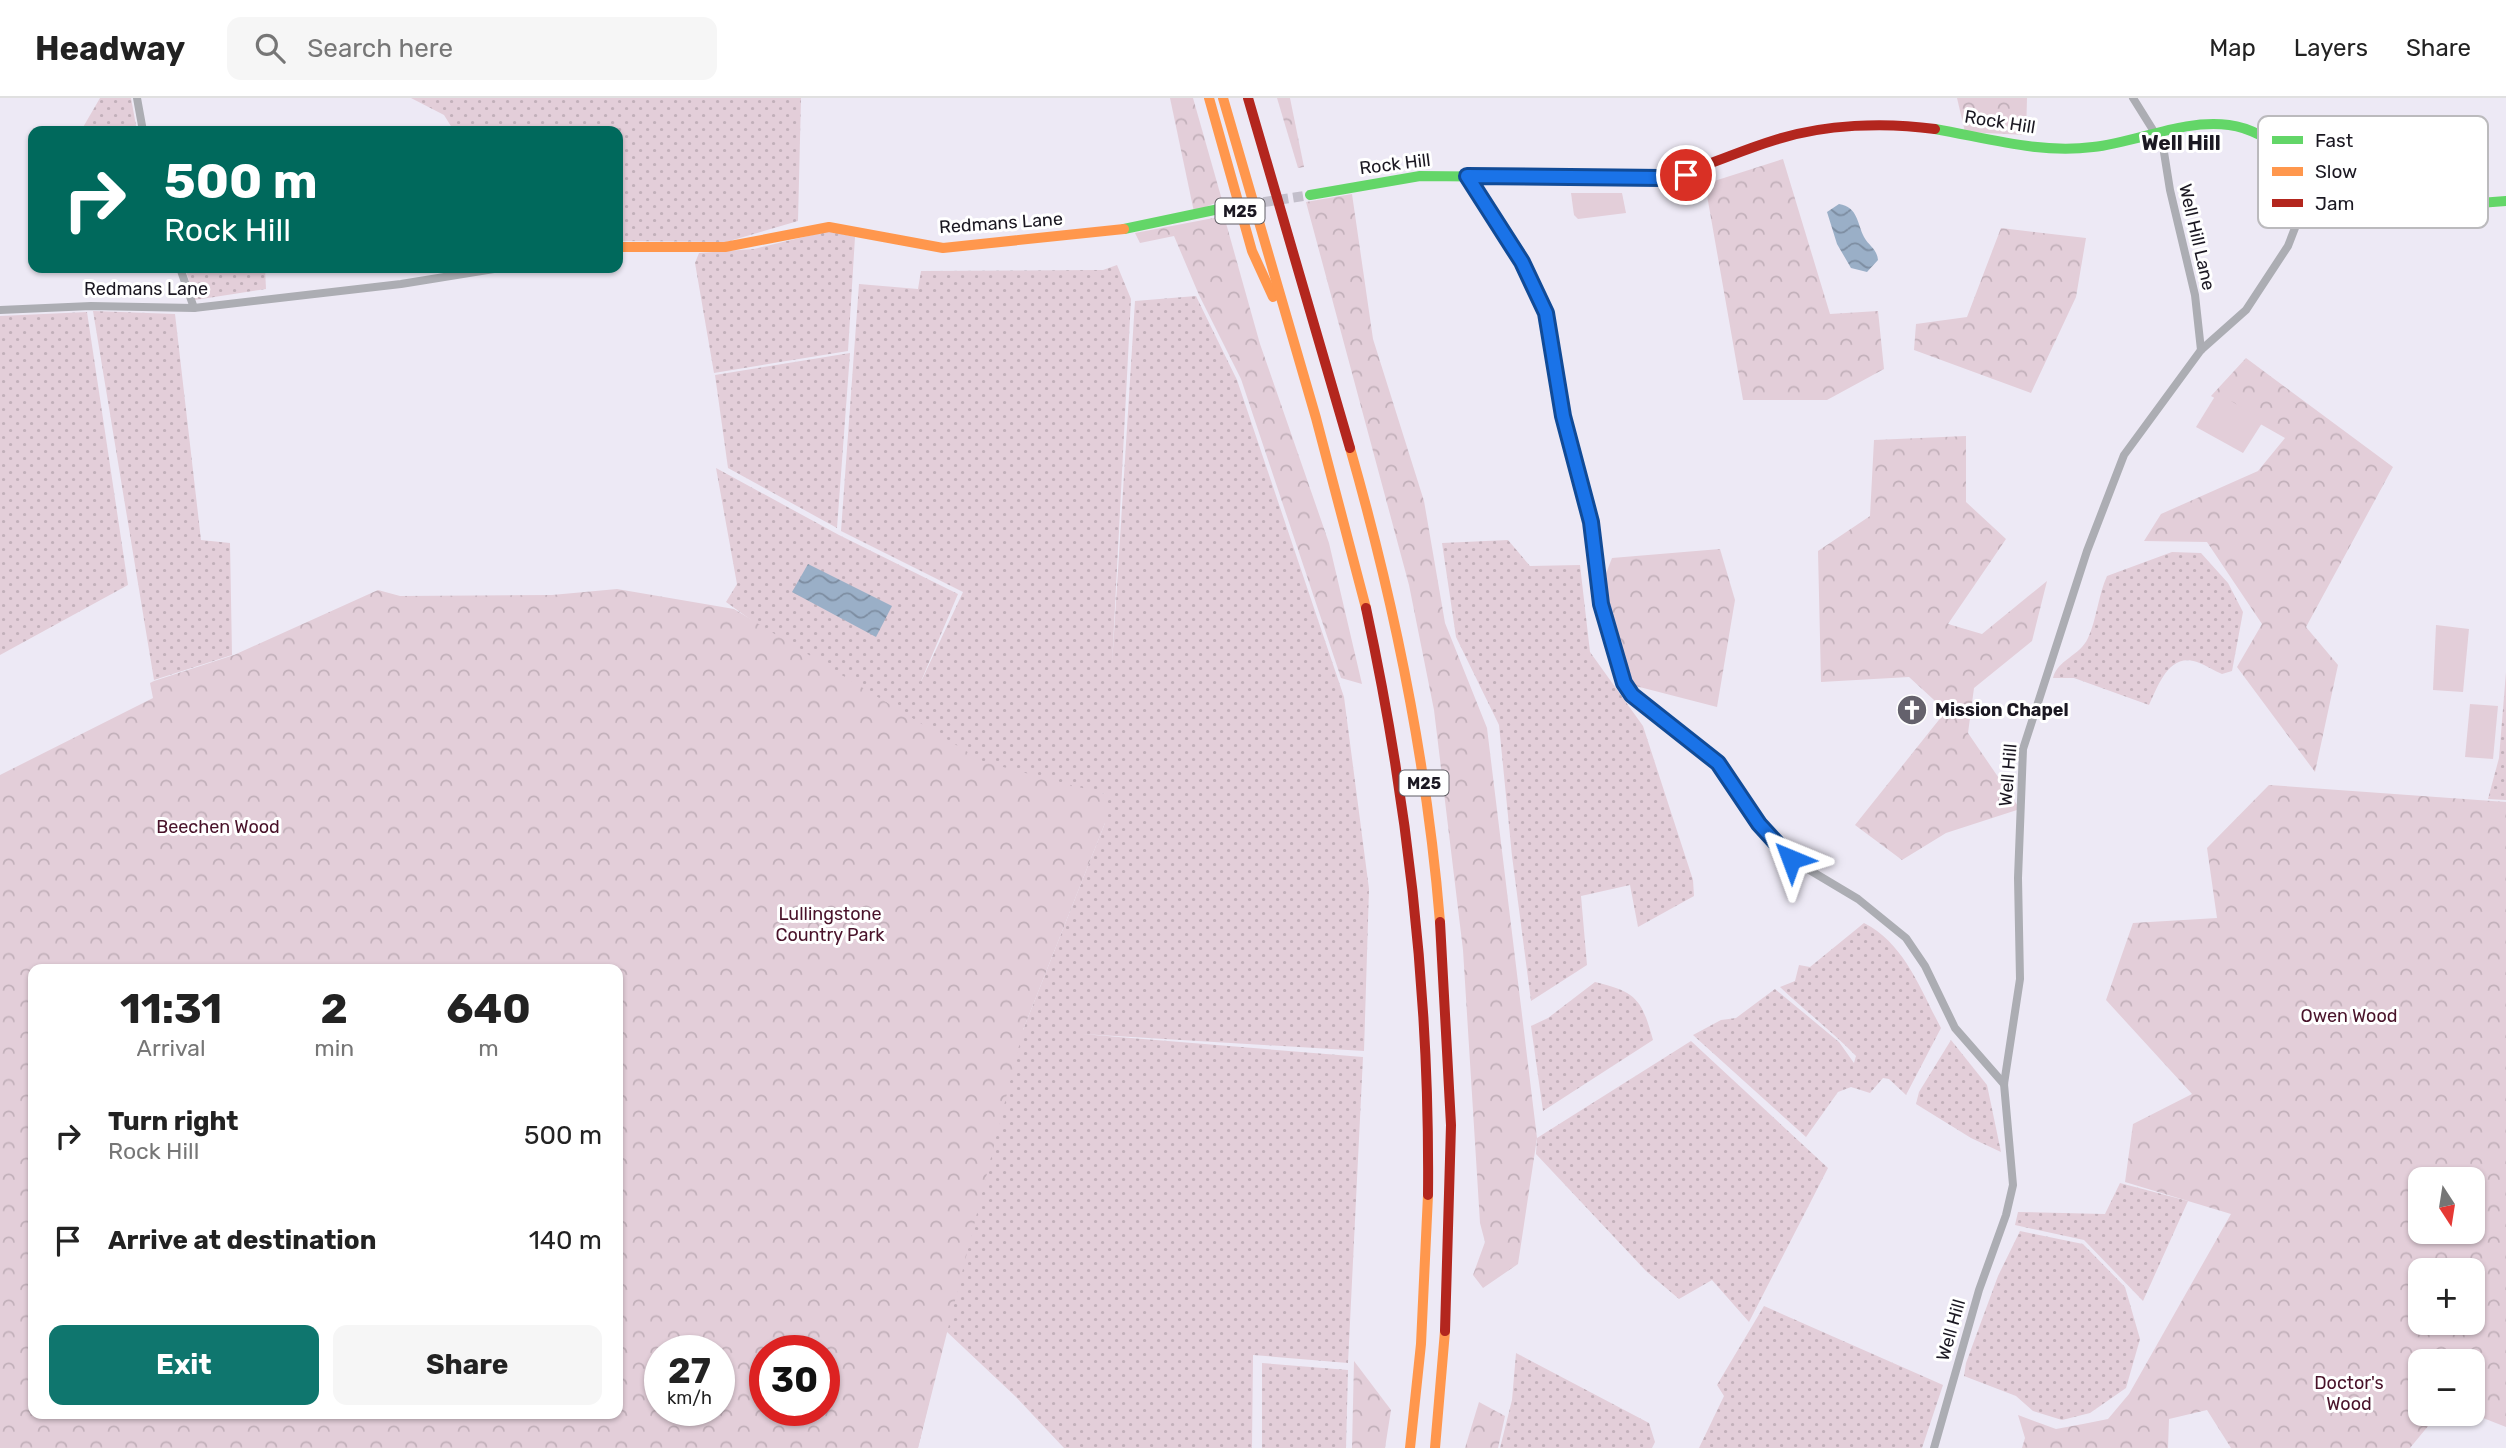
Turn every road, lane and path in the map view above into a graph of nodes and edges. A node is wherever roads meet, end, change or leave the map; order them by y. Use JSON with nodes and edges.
{"nodes":[{"id":1,"x":137,"y":98,"type":"edge"},
{"id":2,"x":1209,"y":98,"type":"edge"},
{"id":3,"x":1223,"y":98,"type":"edge"},
{"id":4,"x":1248,"y":98,"type":"edge"},
{"id":5,"x":1254,"y":98,"type":"edge"},
{"id":6,"x":2133,"y":98,"type":"edge"},
{"id":7,"x":142,"y":126,"type":"edge"},
{"id":8,"x":2258,"y":132,"type":"edge"},
{"id":9,"x":2156,"y":133,"type":"junction"},
{"id":10,"x":1259,"y":137,"type":"junction"},
{"id":11,"x":1467,"y":176,"type":"junction"},
{"id":12,"x":1310,"y":195,"type":"tunnel mouth"},
{"id":13,"x":2506,"y":201,"type":"edge"},
{"id":14,"x":2488,"y":203,"type":"edge"},
{"id":15,"x":1219,"y":209,"type":"tunnel mouth"},
{"id":16,"x":2295,"y":228,"type":"edge"},
{"id":17,"x":623,"y":247,"type":"edge"},
{"id":18,"x":182,"y":273,"type":"edge"},
{"id":19,"x":469,"y":273,"type":"edge"},
{"id":20,"x":194,"y":309,"type":"junction"},
{"id":21,"x":0,"y":310,"type":"edge"},
{"id":22,"x":1286,"y":319,"type":"junction"},
{"id":23,"x":2201,"y":350,"type":"junction"},
{"id":24,"x":2004,"y":1084,"type":"junction"},
{"id":25,"x":1410,"y":1448,"type":"edge"},
{"id":26,"x":1434,"y":1448,"type":"edge"},
{"id":27,"x":1934,"y":1448,"type":"edge"}],
"edges":[{"from":1,"to":7,"type":"street"},
{"from":2,"to":22,"type":"main road","number":"M25"},
{"from":3,"to":22,"type":"main road","number":"M25"},
{"from":4,"to":10,"type":"main road","number":"M25"},
{"from":5,"to":10,"type":"main road","number":"M25"},
{"from":6,"to":9,"type":"street","name":"Well Hill Lane"},
{"from":8,"to":9,"type":"main road","name":"Rock Hill"},
{"from":9,"to":11,"type":"main road","name":"Rock Hill"},
{"from":9,"to":23,"type":"street","name":"Well Hill Lane"},
{"from":10,"to":26,"type":"main road","number":"M25"},
{"from":11,"to":12,"type":"main road","name":"Rock Hill"},
{"from":11,"to":24,"type":"street"},
{"from":13,"to":14,"type":"main road","name":"Rock Hill"},
{"from":15,"to":17,"type":"main road","name":"Redmans Lane"},
{"from":16,"to":23,"type":"street","name":"Well Hill"},
{"from":18,"to":20,"type":"street"},
{"from":19,"to":20,"type":"street","name":"Redmans Lane"},
{"from":20,"to":21,"type":"street","name":"Redmans Lane"},
{"from":22,"to":25,"type":"main road","number":"M25"},
{"from":23,"to":24,"type":"street","name":"Well Hill"},
{"from":24,"to":27,"type":"street","name":"Well Hill"}]}
